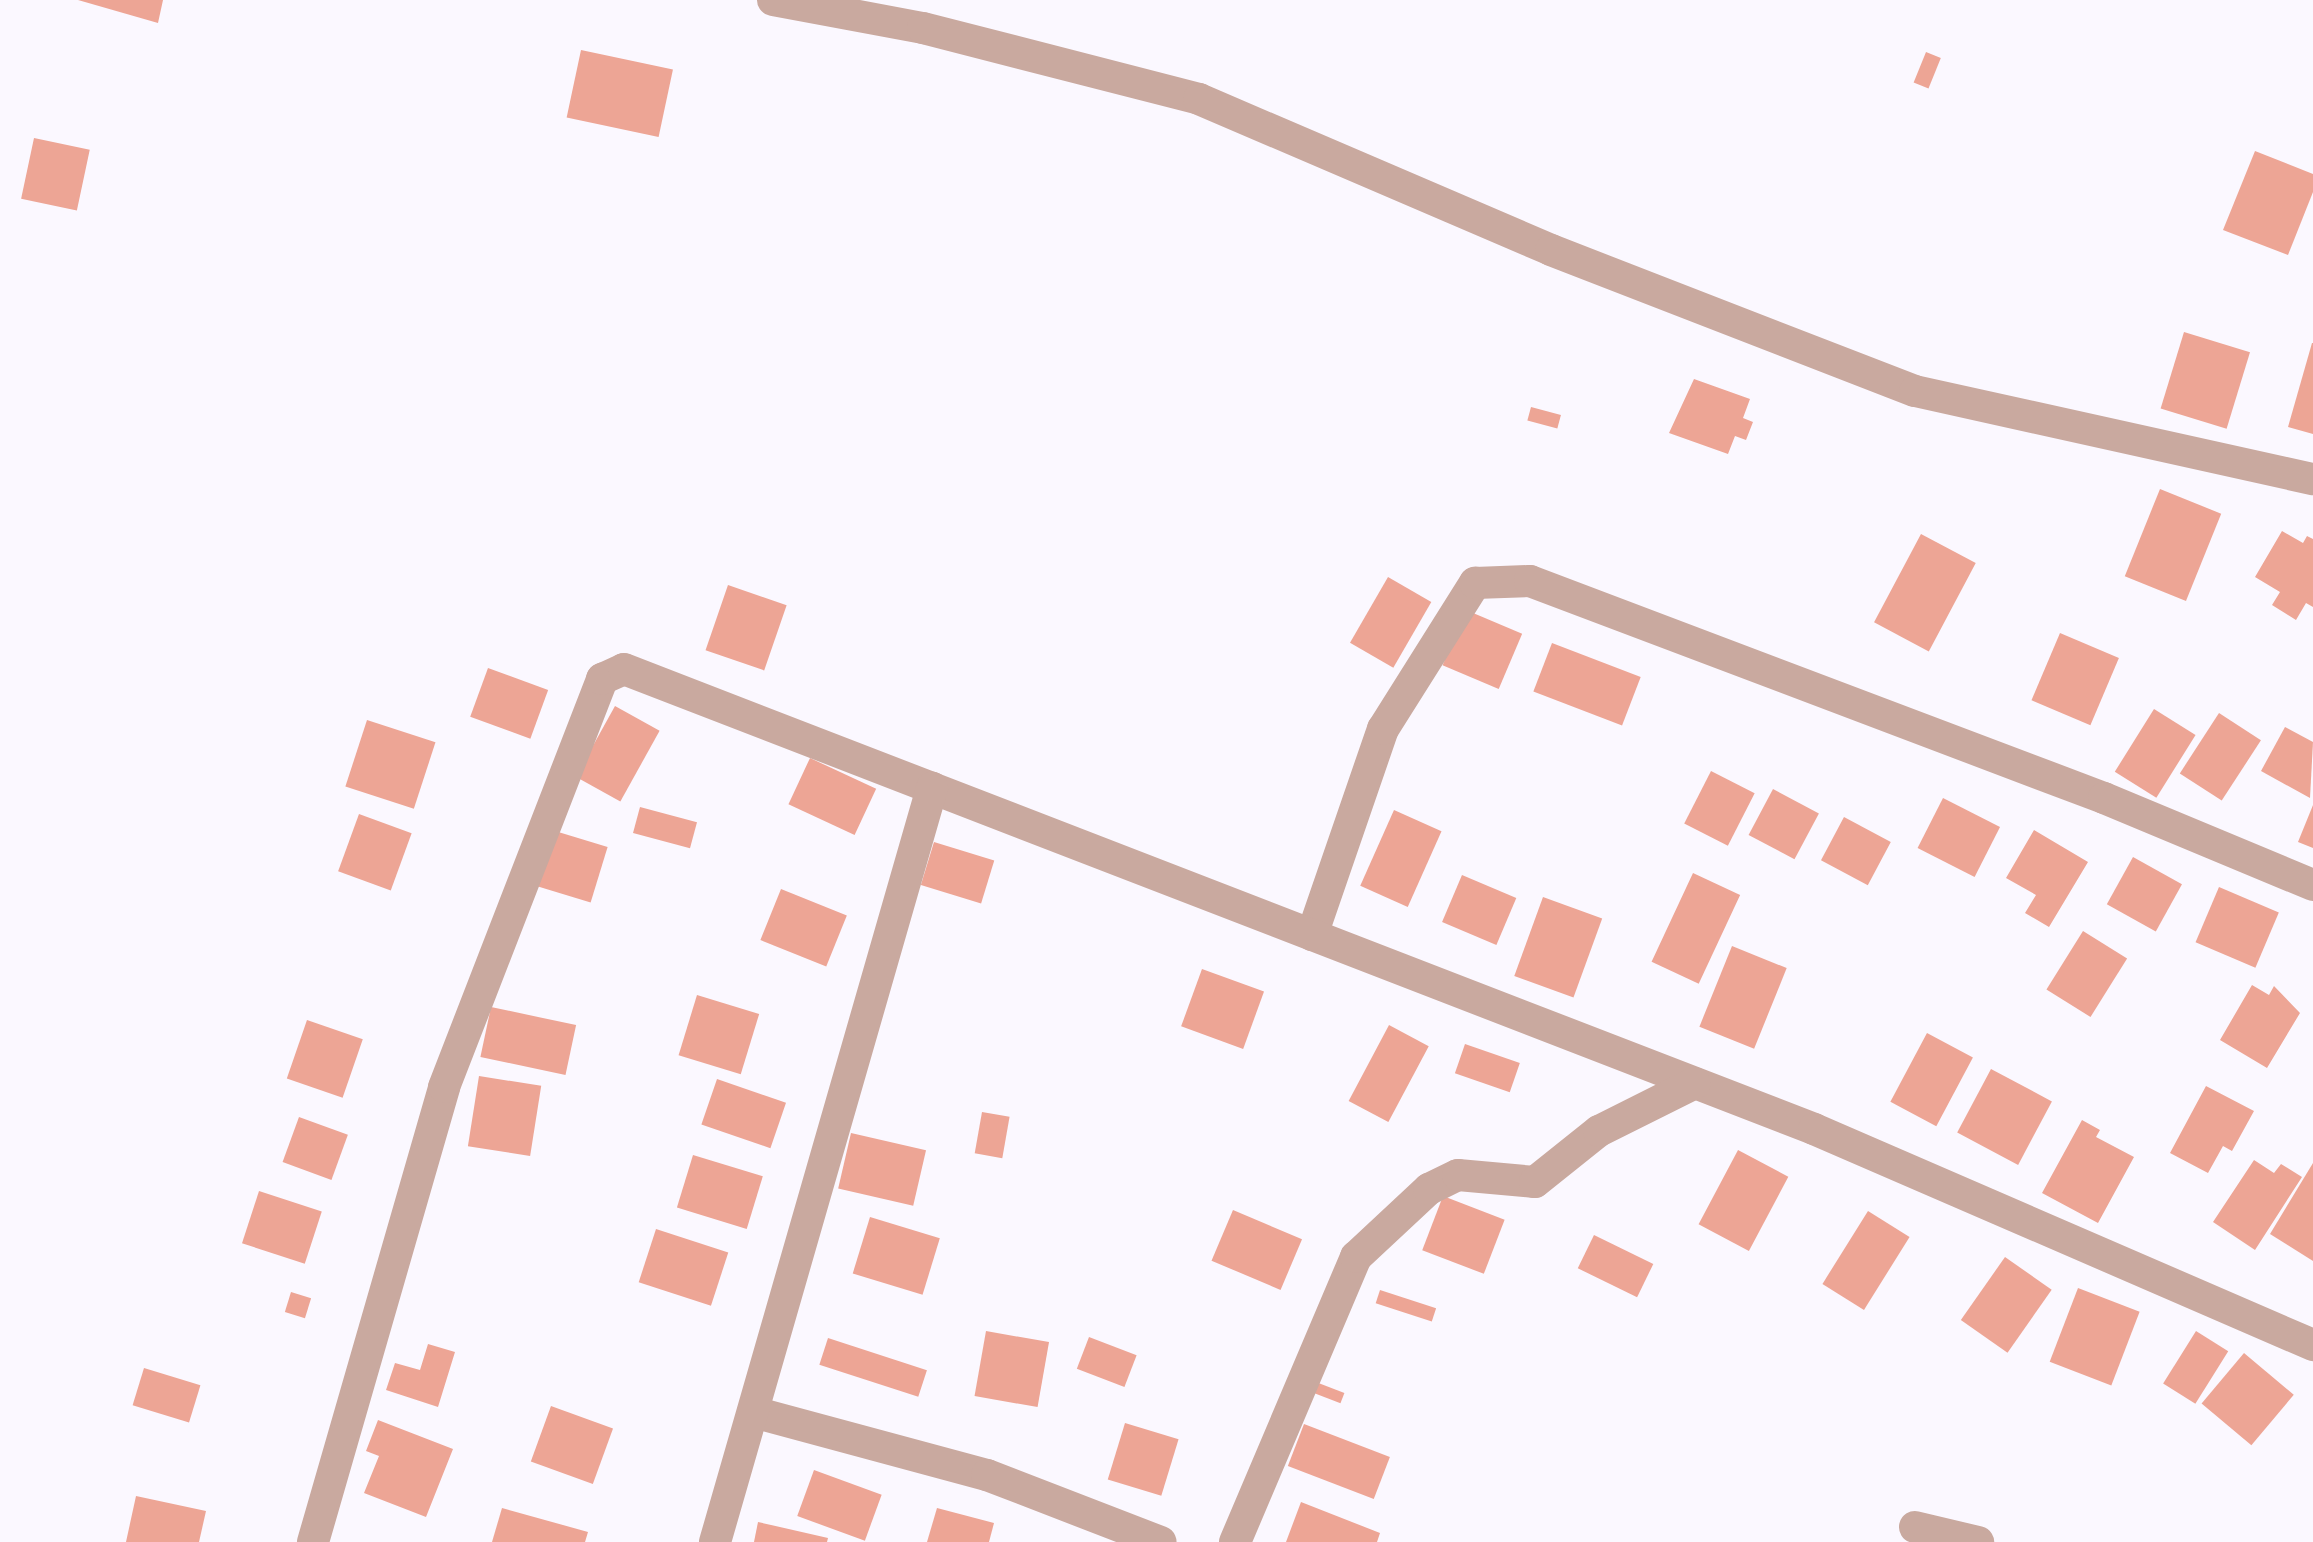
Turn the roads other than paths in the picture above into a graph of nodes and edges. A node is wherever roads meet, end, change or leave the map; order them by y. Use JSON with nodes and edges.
{"nodes":[{"id":1,"x":774,"y":0,"type":"edge"},
{"id":2,"x":2313,"y":479,"type":"edge"},
{"id":3,"x":932,"y":788,"type":"junction"},
{"id":4,"x":2313,"y":885,"type":"edge"},
{"id":5,"x":1312,"y":935,"type":"junction"},
{"id":6,"x":1695,"y":1083,"type":"junction"},
{"id":7,"x":2313,"y":1345,"type":"edge"},
{"id":8,"x":753,"y":1412,"type":"junction"},
{"id":9,"x":1915,"y":1527,"type":"dead end"},
{"id":10,"x":313,"y":1542,"type":"edge"},
{"id":11,"x":714,"y":1542,"type":"edge"},
{"id":12,"x":1161,"y":1542,"type":"edge"},
{"id":13,"x":1235,"y":1542,"type":"edge"},
{"id":14,"x":1978,"y":1542,"type":"edge"}],
"edges":[{"from":1,"to":2,"type":"street"},
{"from":3,"to":5,"type":"street"},
{"from":3,"to":8,"type":"street"},
{"from":3,"to":10,"type":"street"},
{"from":4,"to":5,"type":"street"},
{"from":5,"to":6,"type":"street"},
{"from":6,"to":7,"type":"street"},
{"from":6,"to":13,"type":"street"},
{"from":8,"to":11,"type":"street"},
{"from":8,"to":12,"type":"street"},
{"from":9,"to":14,"type":"street"}]}
